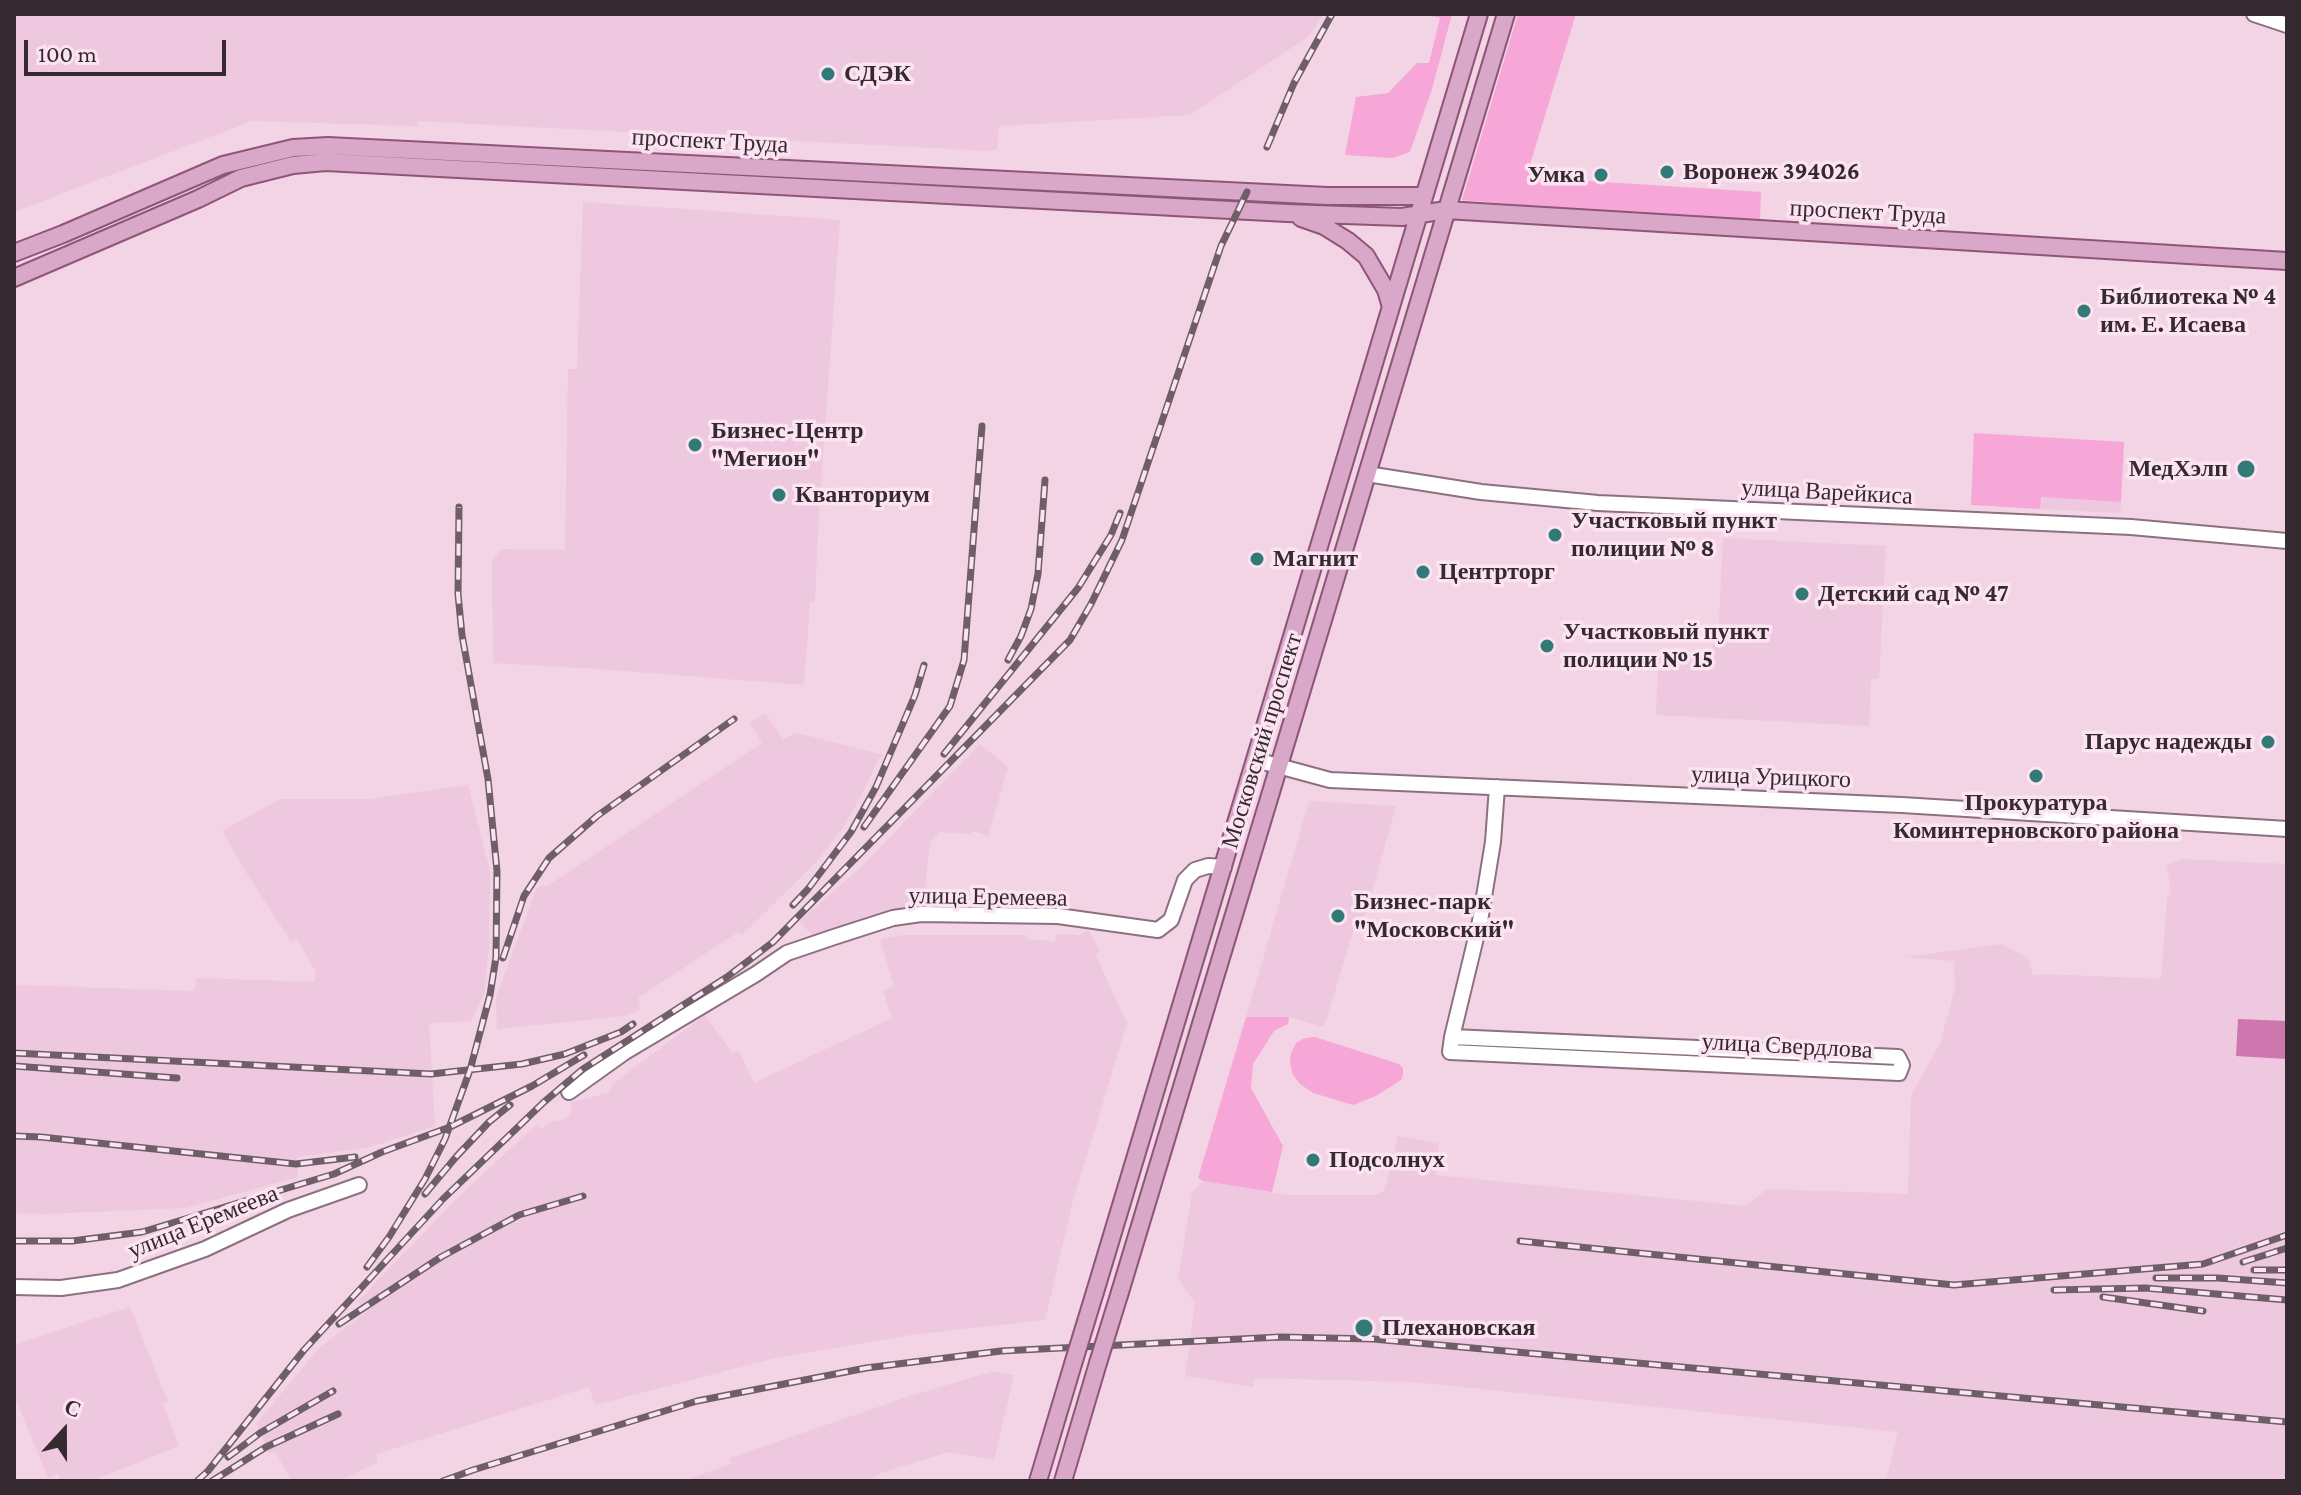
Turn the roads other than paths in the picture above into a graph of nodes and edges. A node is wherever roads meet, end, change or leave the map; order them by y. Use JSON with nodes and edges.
{"nodes":[{"id":1,"x":1479,"y":14,"type":"edge"},
{"id":2,"x":1506,"y":14,"type":"edge"},
{"id":3,"x":2254,"y":14,"type":"edge"},
{"id":4,"x":2287,"y":25,"type":"edge"},
{"id":5,"x":494,"y":163,"type":"junction"},
{"id":6,"x":1424,"y":196,"type":"junction"},
{"id":7,"x":1446,"y":210,"type":"junction"},
{"id":8,"x":1287,"y":213,"type":"junction"},
{"id":9,"x":1419,"y":214,"type":"junction"},
{"id":10,"x":14,"y":253,"type":"edge"},
{"id":11,"x":2287,"y":261,"type":"edge"},
{"id":12,"x":14,"y":278,"type":"edge"},
{"id":13,"x":1391,"y":308,"type":"junction"},
{"id":14,"x":1367,"y":474,"type":"junction"},
{"id":15,"x":2287,"y":541,"type":"edge"},
{"id":16,"x":1256,"y":760,"type":"junction"},
{"id":17,"x":1280,"y":767,"type":"junction"},
{"id":18,"x":1497,"y":787,"type":"junction"},
{"id":19,"x":2287,"y":829,"type":"edge"},
{"id":20,"x":1224,"y":867,"type":"junction"},
{"id":21,"x":1451,"y":1044,"type":"junction"},
{"id":22,"x":569,"y":1092,"type":"dead end"},
{"id":23,"x":359,"y":1185,"type":"dead end"},
{"id":24,"x":14,"y":1287,"type":"edge"},
{"id":25,"x":1038,"y":1481,"type":"edge"},
{"id":26,"x":1063,"y":1481,"type":"edge"}],
"edges":[{"from":1,"to":6,"type":"main road","name":"Московский проспект"},
{"from":2,"to":7,"type":"main road","name":"Московский проспект"},
{"from":3,"to":4,"type":"street"},
{"from":5,"to":6,"type":"main road","name":"проспект Труда"},
{"from":5,"to":8,"type":"main road","name":"проспект Труда"},
{"from":5,"to":10,"type":"main road","name":"проспект Труда"},
{"from":5,"to":12,"type":"main road","name":"проспект Труда"},
{"from":6,"to":7,"type":"main road"},
{"from":6,"to":9,"type":"main road","name":"Московский проспект"},
{"from":7,"to":9,"type":"main road","name":"проспект Труда"},
{"from":7,"to":11,"type":"main road","name":"проспект Труда"},
{"from":7,"to":14,"type":"main road","name":"Московский проспект"},
{"from":8,"to":9,"type":"main road","name":"проспект Труда"},
{"from":8,"to":13,"type":"main road"},
{"from":9,"to":13,"type":"main road","name":"Московский проспект"},
{"from":13,"to":16,"type":"main road","name":"Московский проспект"},
{"from":14,"to":15,"type":"street","name":"улица Варейкиса"},
{"from":14,"to":17,"type":"main road","name":"Московский проспект"},
{"from":16,"to":17,"type":"street","name":"улица Урицкого"},
{"from":16,"to":20,"type":"main road","name":"Московский проспект"},
{"from":17,"to":18,"type":"street","name":"улица Урицкого"},
{"from":17,"to":26,"type":"main road","name":"Московский проспект","bridge":true},
{"from":18,"to":19,"type":"street","name":"улица Урицкого"},
{"from":18,"to":21,"type":"street"},
{"from":20,"to":22,"type":"street","name":"улица Еремеева"},
{"from":20,"to":25,"type":"main road","name":"Московский проспект","bridge":true},
{"from":21,"to":21,"type":"street","name":"улица Свердлова"},
{"from":23,"to":24,"type":"street","name":"улица Еремеева"}]}
